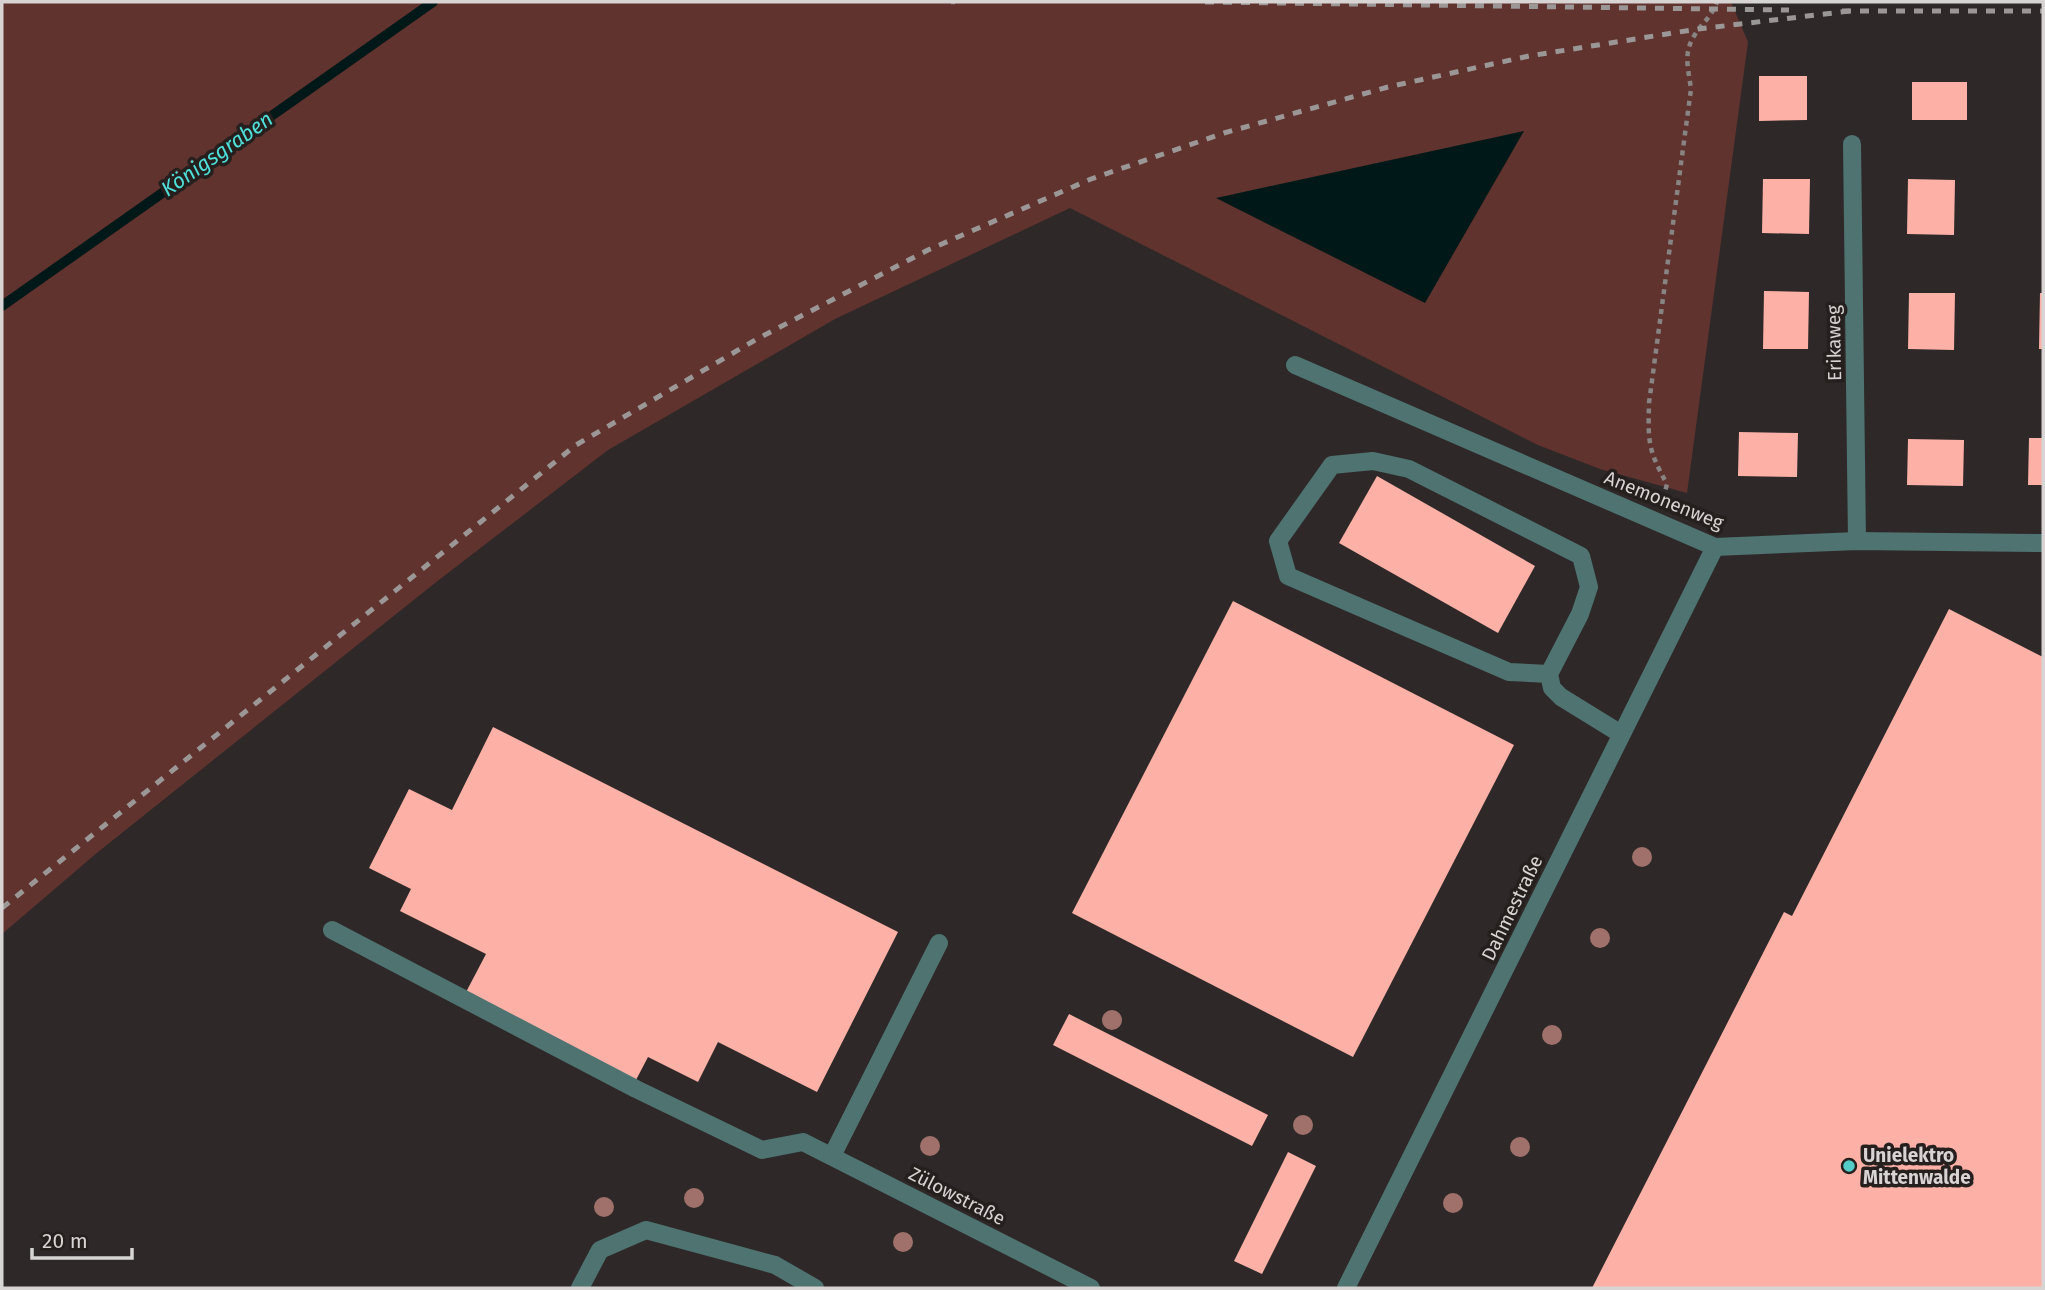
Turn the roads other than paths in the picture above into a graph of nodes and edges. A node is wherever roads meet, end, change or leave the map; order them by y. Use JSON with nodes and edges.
{"nodes":[{"id":1,"x":1852,"y":144,"type":"dead end"},
{"id":2,"x":1295,"y":365,"type":"dead end"},
{"id":3,"x":1857,"y":541,"type":"junction"},
{"id":4,"x":2043,"y":542,"type":"edge"},
{"id":5,"x":1715,"y":547,"type":"junction"},
{"id":6,"x":1549,"y":674,"type":"junction"},
{"id":7,"x":1622,"y":734,"type":"junction"},
{"id":8,"x":332,"y":930,"type":"dead end"},
{"id":9,"x":939,"y":943,"type":"dead end"},
{"id":10,"x":832,"y":1156,"type":"junction"},
{"id":11,"x":580,"y":1288,"type":"edge"},
{"id":12,"x":815,"y":1288,"type":"edge"},
{"id":13,"x":1091,"y":1288,"type":"edge"},
{"id":14,"x":1346,"y":1288,"type":"edge"}],
"edges":[{"from":1,"to":3,"type":"street","name":"Erikaweg"},
{"from":2,"to":5,"type":"street","name":"Anemonenweg"},
{"from":3,"to":4,"type":"street","name":"Anemonenweg"},
{"from":3,"to":5,"type":"street","name":"Anemonenweg"},
{"from":5,"to":7,"type":"street","name":"Dahmestraße"},
{"from":6,"to":6,"type":"street"},
{"from":6,"to":7,"type":"street"},
{"from":7,"to":14,"type":"street","name":"Dahmestraße"},
{"from":8,"to":10,"type":"street","name":"Zülowstraße"},
{"from":9,"to":10,"type":"street"},
{"from":10,"to":13,"type":"street","name":"Zülowstraße"},
{"from":11,"to":12,"type":"street"}]}
